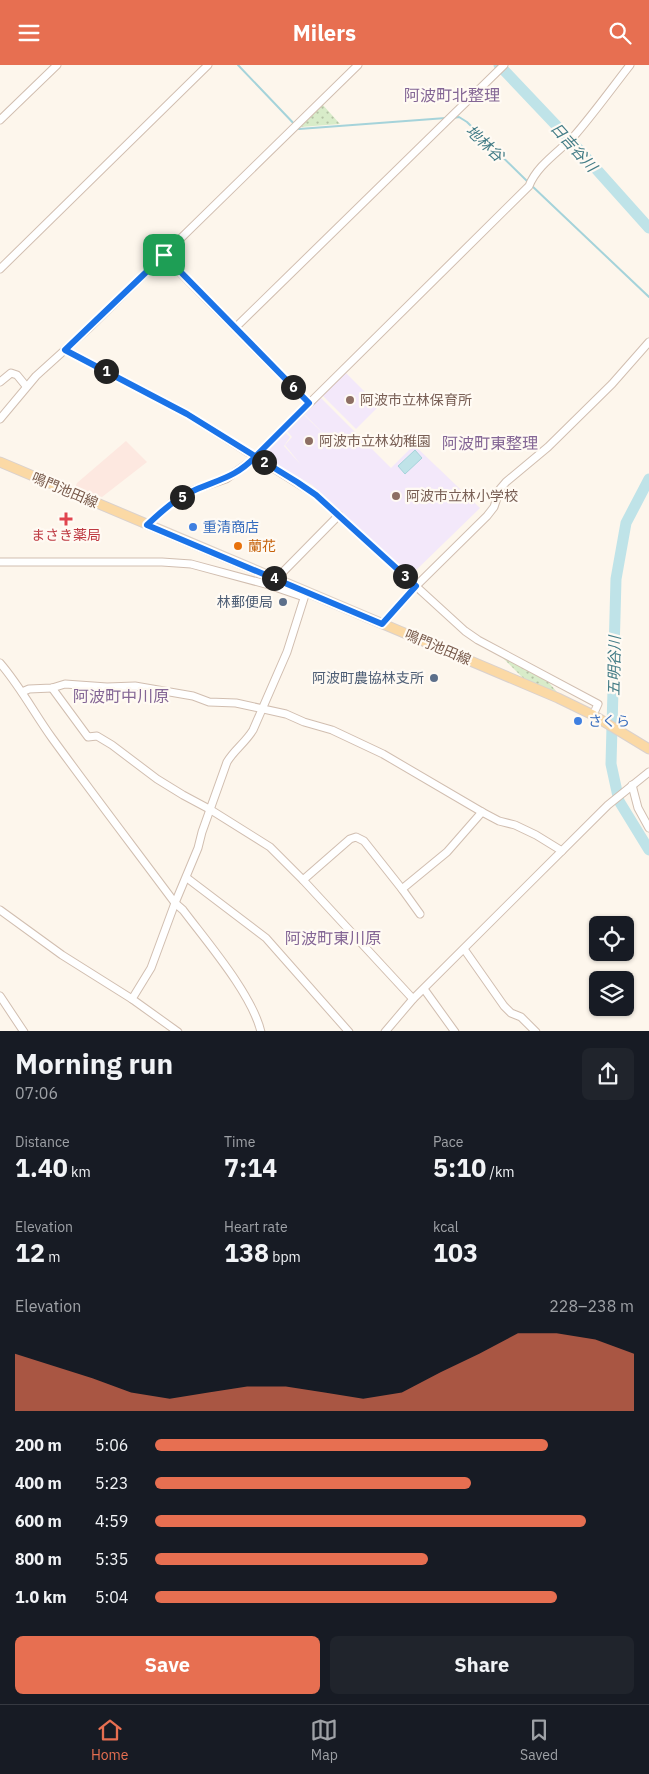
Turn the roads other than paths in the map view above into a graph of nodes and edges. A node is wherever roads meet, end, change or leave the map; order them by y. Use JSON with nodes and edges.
{"nodes":[{"id":1,"x":57,"y":65,"type":"edge"},
{"id":2,"x":208,"y":65,"type":"edge"},
{"id":3,"x":358,"y":65,"type":"edge"},
{"id":4,"x":630,"y":65,"type":"edge"},
{"id":5,"x":502,"y":67,"type":"edge"},
{"id":6,"x":0,"y":120,"type":"edge"},
{"id":7,"x":164,"y":255,"type":"junction"},
{"id":8,"x":0,"y":269,"type":"edge"},
{"id":9,"x":235,"y":328,"type":"junction"},
{"id":10,"x":649,"y":342,"type":"edge"},
{"id":11,"x":65,"y":350,"type":"junction"},
{"id":12,"x":0,"y":382,"type":"edge"},
{"id":13,"x":26,"y":386,"type":"junction"},
{"id":14,"x":309,"y":403,"type":"junction"},
{"id":15,"x":0,"y":419,"type":"edge"},
{"id":16,"x":256,"y":456,"type":"junction"},
{"id":17,"x":0,"y":462,"type":"edge"},
{"id":18,"x":339,"y":515,"type":"junction"},
{"id":19,"x":147,"y":525,"type":"junction"},
{"id":20,"x":0,"y":562,"type":"edge"},
{"id":21,"x":276,"y":579,"type":"junction"},
{"id":22,"x":416,"y":586,"type":"junction"},
{"id":23,"x":305,"y":594,"type":"junction"},
{"id":24,"x":382,"y":624,"type":"junction"},
{"id":25,"x":0,"y":663,"type":"edge"},
{"id":26,"x":52,"y":688,"type":"junction"},
{"id":27,"x":22,"y":692,"type":"junction"},
{"id":28,"x":262,"y":709,"type":"junction"},
{"id":29,"x":597,"y":717,"type":"junction"},
{"id":30,"x":649,"y":749,"type":"edge"},
{"id":31,"x":649,"y":772,"type":"edge"},
{"id":32,"x":631,"y":786,"type":"junction"},
{"id":33,"x":211,"y":810,"type":"junction"},
{"id":34,"x":482,"y":812,"type":"junction"},
{"id":35,"x":649,"y":828,"type":"edge"},
{"id":36,"x":562,"y":851,"type":"junction"},
{"id":37,"x":187,"y":878,"type":"junction"},
{"id":38,"x":303,"y":880,"type":"junction"},
{"id":39,"x":402,"y":889,"type":"junction"},
{"id":40,"x":175,"y":903,"type":"junction"},
{"id":41,"x":0,"y":910,"type":"edge"},
{"id":42,"x":420,"y":914,"type":"dead end"},
{"id":43,"x":464,"y":949,"type":"junction"},
{"id":44,"x":424,"y":989,"type":"junction"},
{"id":45,"x":0,"y":996,"type":"edge"},
{"id":46,"x":132,"y":999,"type":"junction"},
{"id":47,"x":413,"y":999,"type":"junction"},
{"id":48,"x":24,"y":1031,"type":"edge"},
{"id":49,"x":178,"y":1031,"type":"edge"},
{"id":50,"x":261,"y":1031,"type":"edge"},
{"id":51,"x":349,"y":1031,"type":"edge"},
{"id":52,"x":385,"y":1031,"type":"edge"},
{"id":53,"x":455,"y":1031,"type":"edge"},
{"id":54,"x":536,"y":1031,"type":"edge"}],
"edges":[{"from":1,"to":6,"type":"street"},
{"from":2,"to":8,"type":"street"},
{"from":3,"to":7,"type":"street"},
{"from":4,"to":14,"type":"street"},
{"from":5,"to":9,"type":"street"},
{"from":7,"to":9,"type":"street"},
{"from":7,"to":11,"type":"street"},
{"from":9,"to":14,"type":"street"},
{"from":10,"to":22,"type":"street"},
{"from":11,"to":13,"type":"street"},
{"from":11,"to":16,"type":"street"},
{"from":12,"to":13,"type":"street"},
{"from":13,"to":15,"type":"street"},
{"from":14,"to":16,"type":"street"},
{"from":16,"to":18,"type":"street"},
{"from":16,"to":19,"type":"street"},
{"from":17,"to":19,"type":"main road","name":"鳴門池田線"},
{"from":18,"to":21,"type":"street"},
{"from":18,"to":22,"type":"street"},
{"from":19,"to":21,"type":"main road","name":"鳴門池田線"},
{"from":20,"to":23,"type":"street"},
{"from":21,"to":23,"type":"main road","name":"鳴門池田線"},
{"from":22,"to":24,"type":"street"},
{"from":22,"to":29,"type":"street"},
{"from":23,"to":24,"type":"main road","name":"鳴門池田線"},
{"from":23,"to":28,"type":"street"},
{"from":24,"to":29,"type":"main road","name":"鳴門池田線"},
{"from":25,"to":27,"type":"street"},
{"from":26,"to":27,"type":"street"},
{"from":26,"to":28,"type":"street"},
{"from":26,"to":33,"type":"street"},
{"from":27,"to":40,"type":"street"},
{"from":28,"to":33,"type":"street"},
{"from":28,"to":34,"type":"street"},
{"from":29,"to":30,"type":"main road","name":"鳴門池田線"},
{"from":31,"to":32,"type":"street"},
{"from":32,"to":35,"type":"street"},
{"from":32,"to":36,"type":"street"},
{"from":33,"to":37,"type":"street"},
{"from":33,"to":38,"type":"street"},
{"from":34,"to":36,"type":"street"},
{"from":34,"to":39,"type":"street"},
{"from":36,"to":43,"type":"street"},
{"from":37,"to":40,"type":"street"},
{"from":37,"to":51,"type":"street"},
{"from":38,"to":39,"type":"street"},
{"from":38,"to":47,"type":"street"},
{"from":39,"to":42,"type":"street"},
{"from":40,"to":46,"type":"street"},
{"from":40,"to":50,"type":"street"},
{"from":41,"to":46,"type":"street"},
{"from":43,"to":44,"type":"street"},
{"from":43,"to":54,"type":"street"},
{"from":44,"to":47,"type":"street"},
{"from":44,"to":53,"type":"street"},
{"from":45,"to":48,"type":"street"},
{"from":46,"to":49,"type":"street"},
{"from":47,"to":52,"type":"street"}]}
